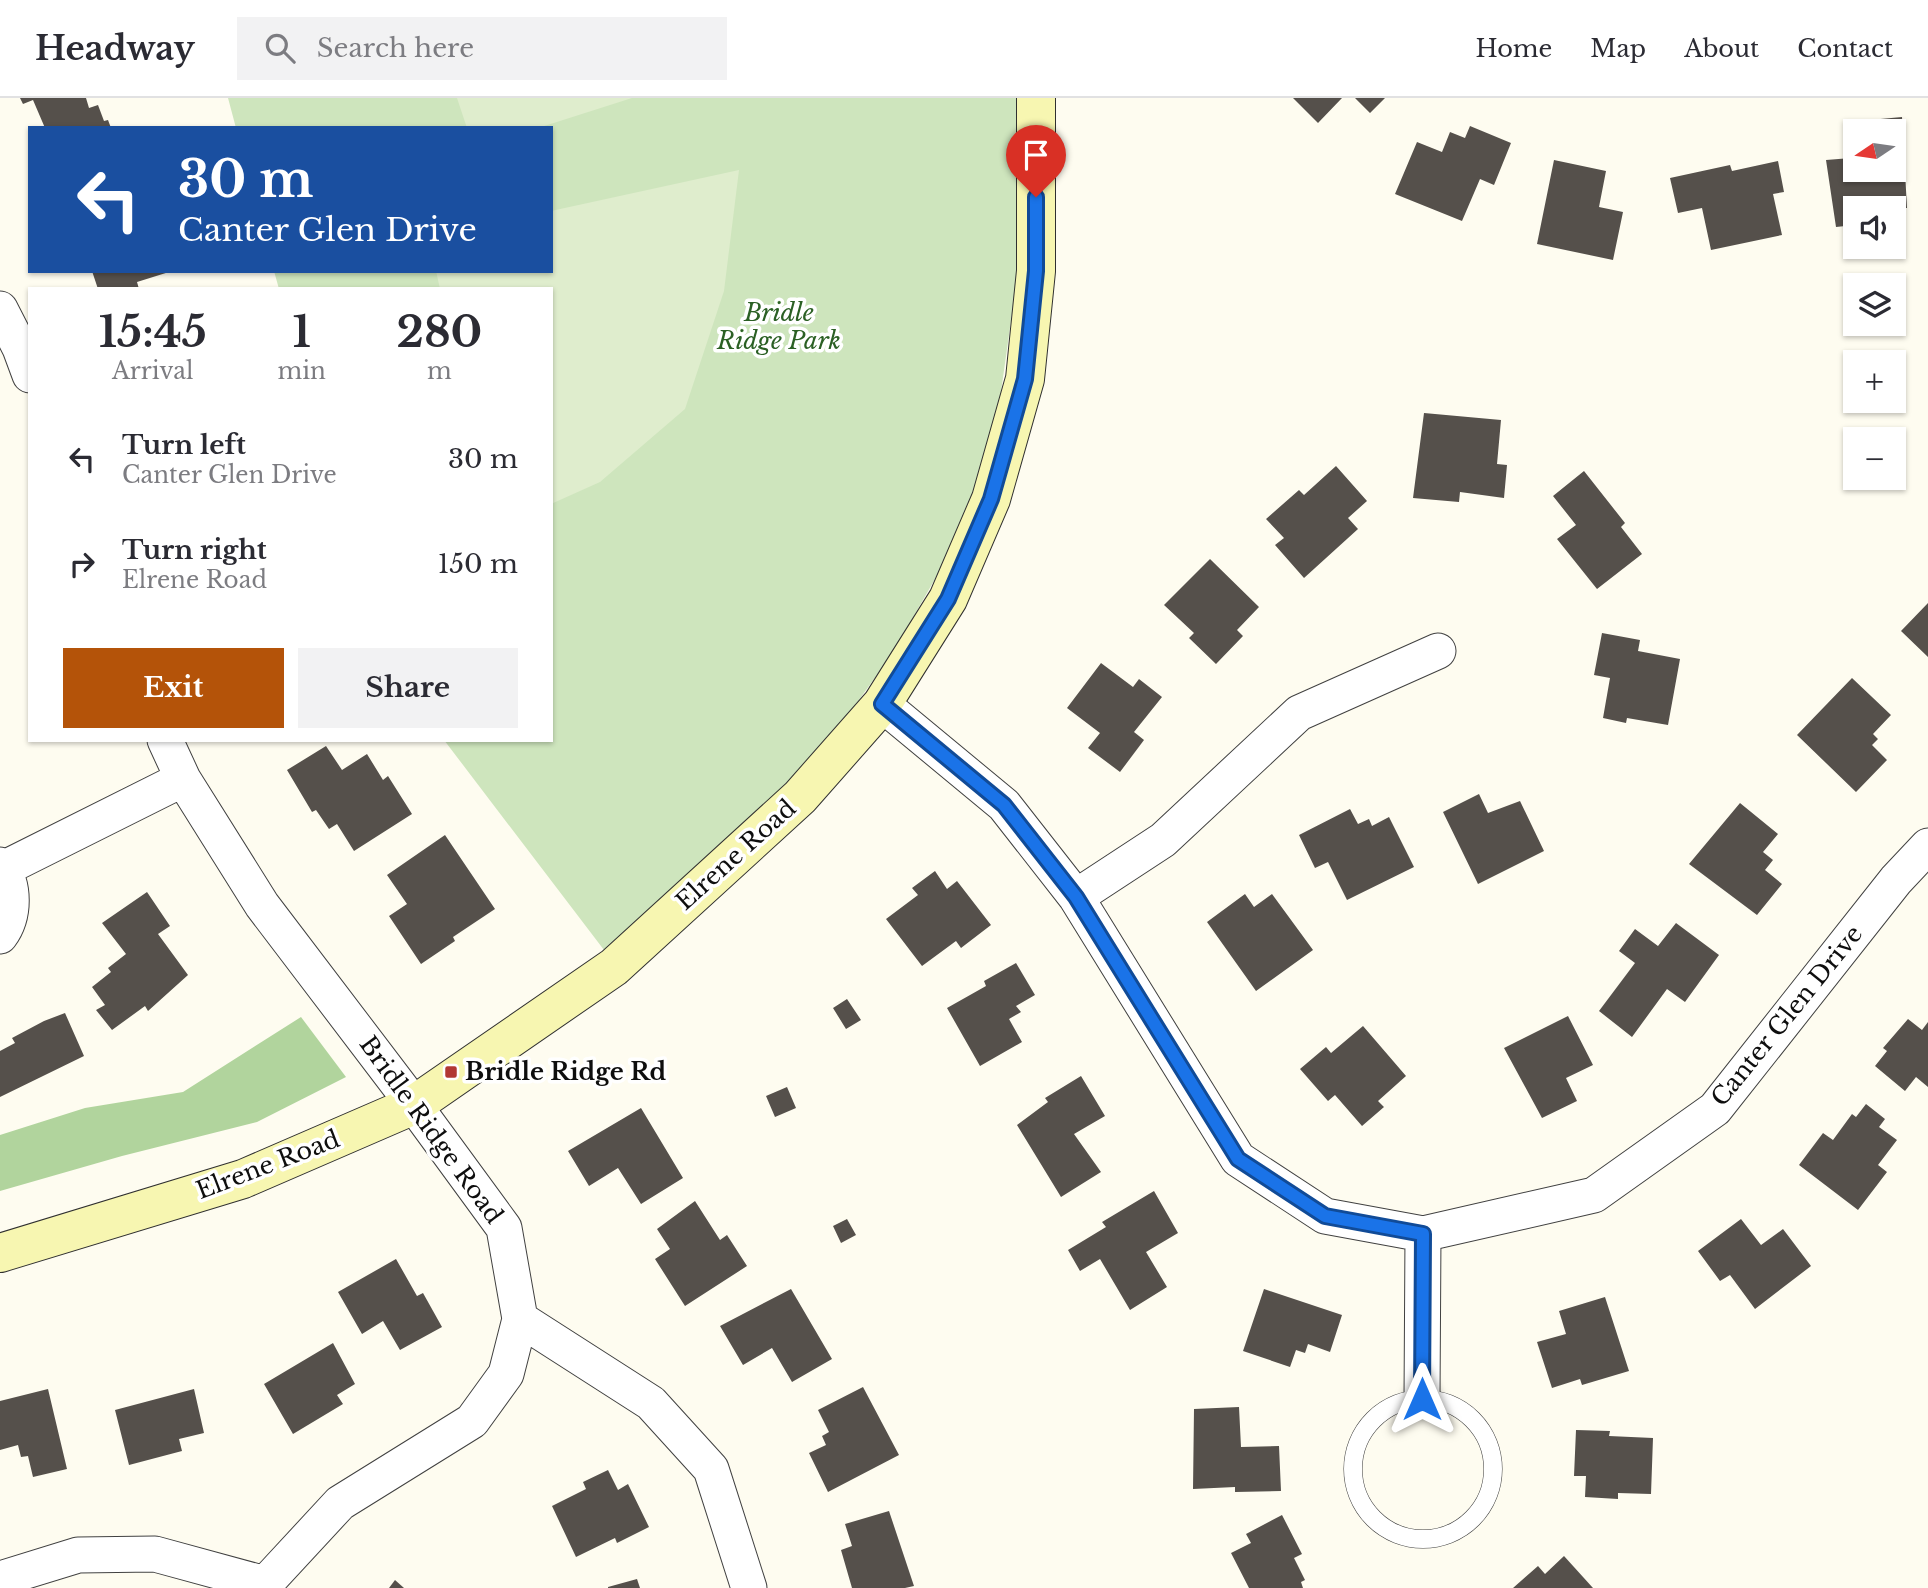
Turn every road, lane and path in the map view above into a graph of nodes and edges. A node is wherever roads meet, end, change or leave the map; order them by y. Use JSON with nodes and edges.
{"nodes":[{"id":1,"x":1036,"y":98,"type":"edge"},
{"id":2,"x":0,"y":309,"type":"edge"},
{"id":3,"x":28,"y":370,"type":"edge"},
{"id":4,"x":1438,"y":650,"type":"dead end"},
{"id":5,"x":882,"y":704,"type":"junction"},
{"id":6,"x":166,"y":742,"type":"edge"},
{"id":7,"x":183,"y":779,"type":"junction"},
{"id":8,"x":1928,"y":846,"type":"edge"},
{"id":9,"x":2,"y":867,"type":"edge"},
{"id":10,"x":1076,"y":897,"type":"junction"},
{"id":11,"x":0,"y":936,"type":"edge"},
{"id":12,"x":414,"y":1105,"type":"junction"},
{"id":13,"x":1423,"y":1234,"type":"junction"},
{"id":14,"x":0,"y":1253,"type":"edge"},
{"id":15,"x":520,"y":1319,"type":"junction"},
{"id":16,"x":1422,"y":1399,"type":"junction"},
{"id":17,"x":0,"y":1579,"type":"edge"},
{"id":18,"x":265,"y":1586,"type":"edge"},
{"id":19,"x":748,"y":1588,"type":"edge"}],
"edges":[{"from":1,"to":5,"type":"street","name":"Elrene Road"},
{"from":2,"to":3,"type":"street"},
{"from":4,"to":10,"type":"street"},
{"from":5,"to":10,"type":"street","name":"Canter Glen Drive"},
{"from":5,"to":12,"type":"street","name":"Elrene Road"},
{"from":6,"to":7,"type":"street","name":"Bridle Ridge Road"},
{"from":7,"to":9,"type":"street"},
{"from":7,"to":12,"type":"street","name":"Bridle Ridge Road"},
{"from":8,"to":13,"type":"street","name":"Canter Glen Drive"},
{"from":9,"to":11,"type":"street"},
{"from":10,"to":13,"type":"street","name":"Canter Glen Drive"},
{"from":12,"to":14,"type":"street","name":"Elrene Road"},
{"from":12,"to":15,"type":"street","name":"Bridle Ridge Road"},
{"from":13,"to":16,"type":"street"},
{"from":15,"to":18,"type":"street","name":"Bridle Ridge Road"},
{"from":15,"to":19,"type":"street"},
{"from":16,"to":16,"type":"lane"},
{"from":17,"to":18,"type":"street"}]}
